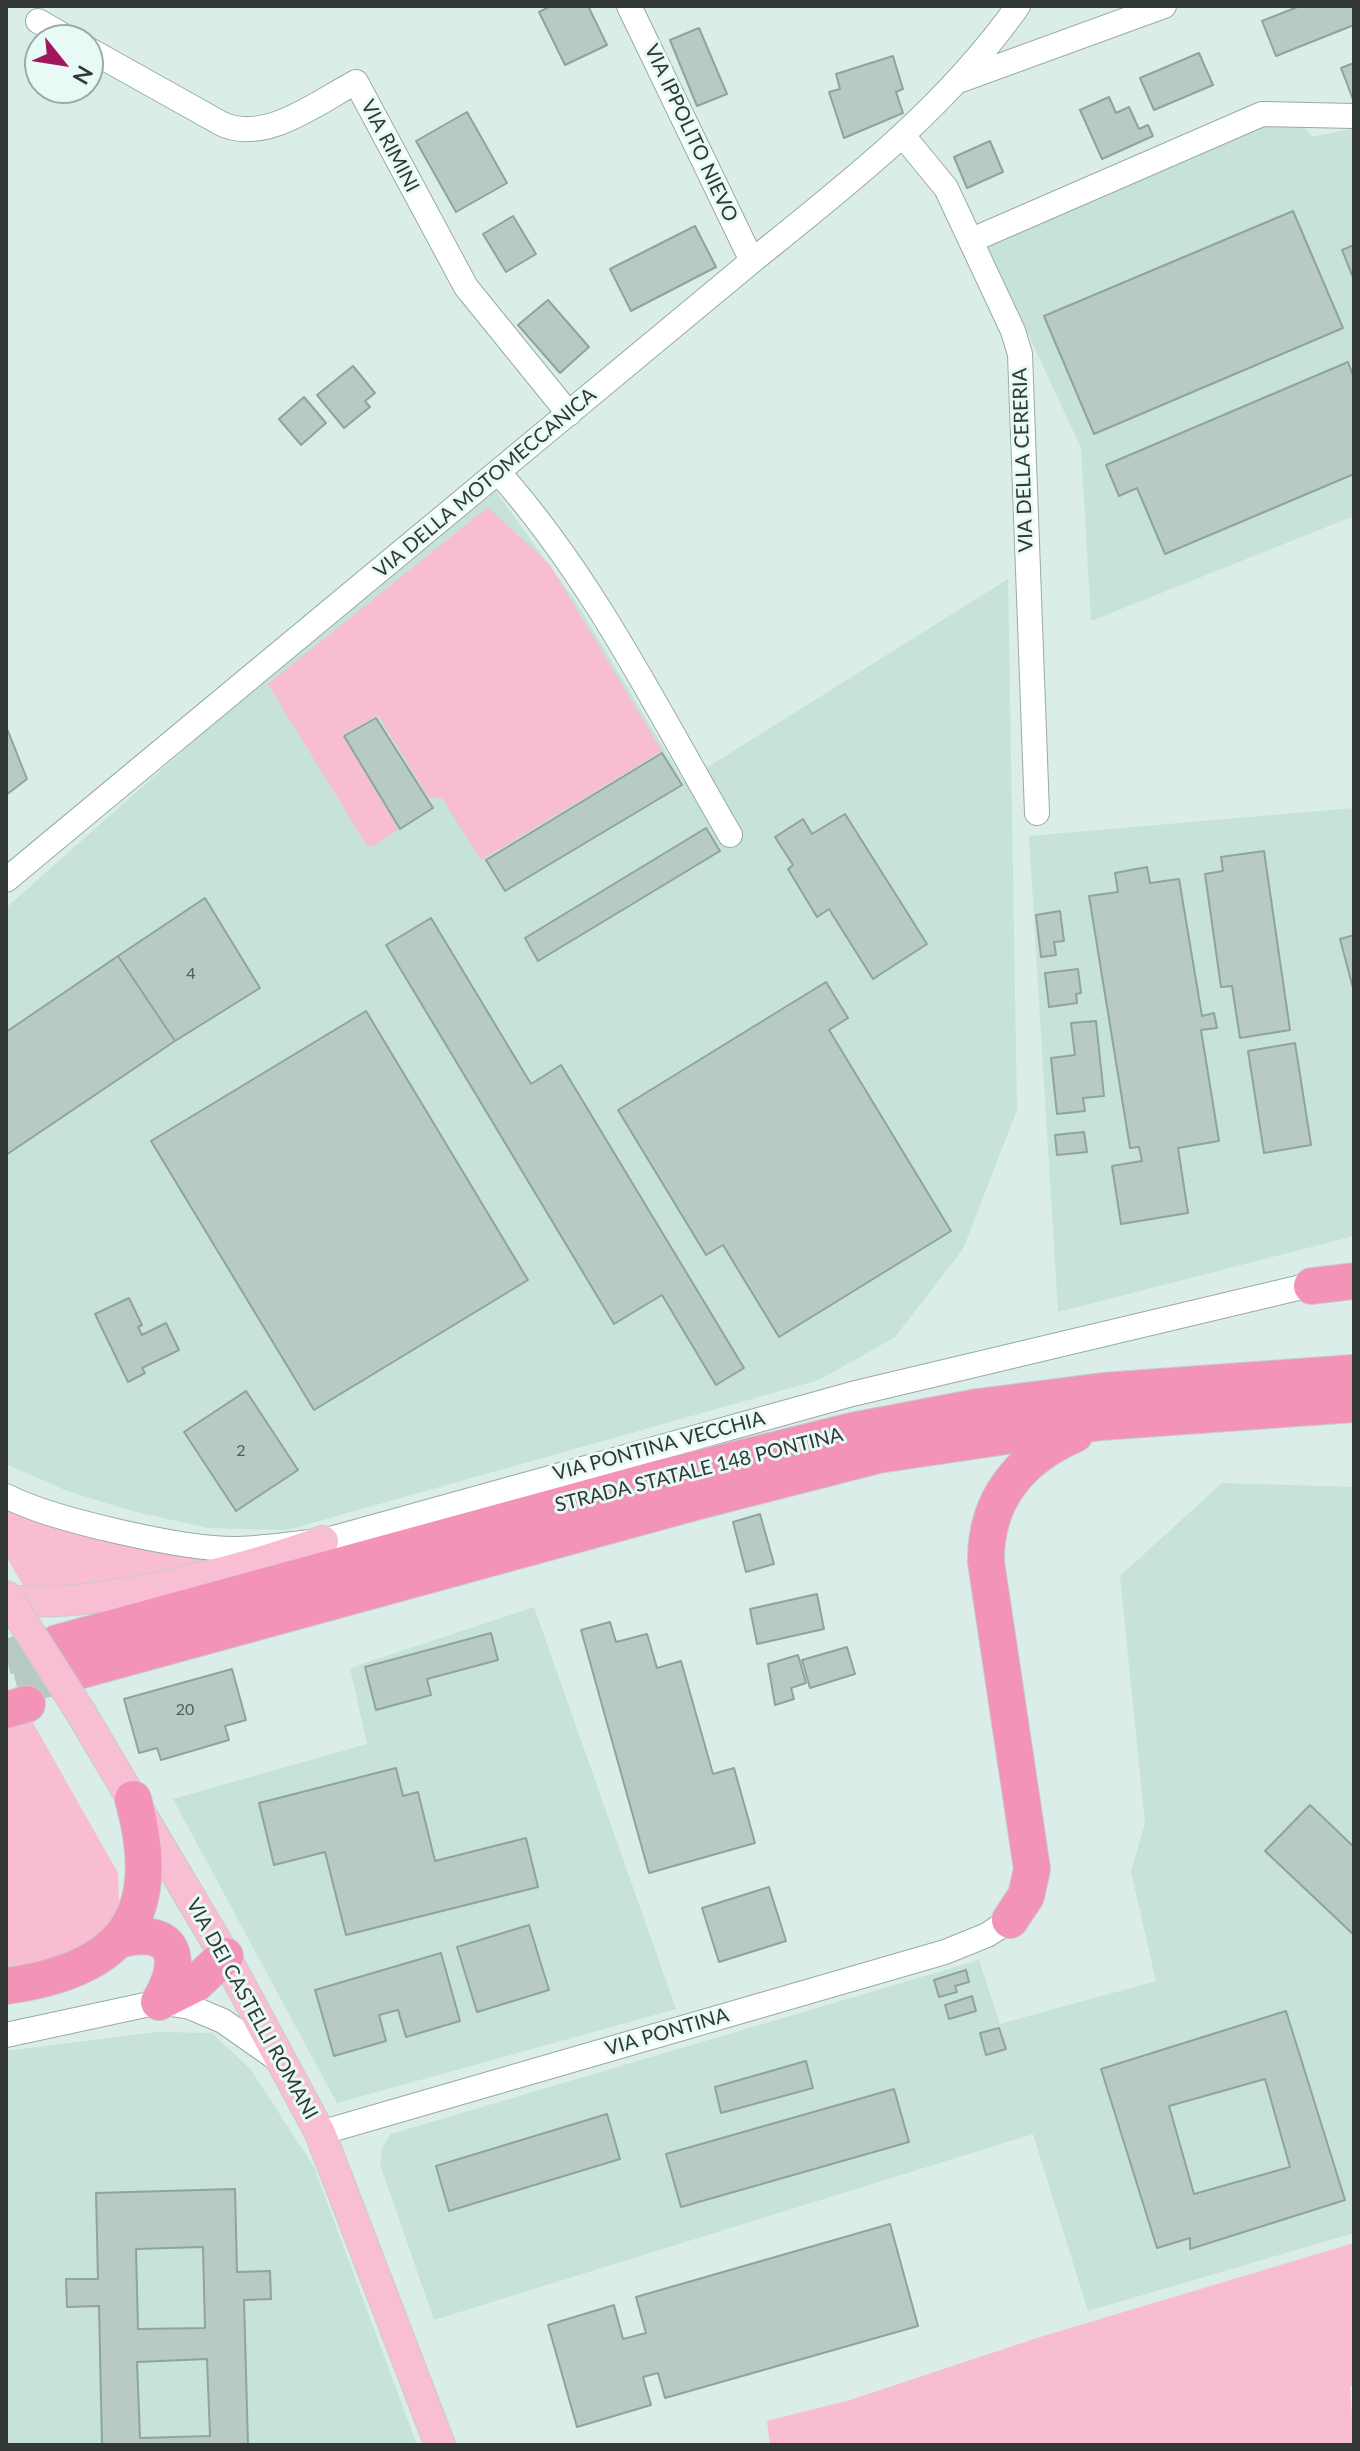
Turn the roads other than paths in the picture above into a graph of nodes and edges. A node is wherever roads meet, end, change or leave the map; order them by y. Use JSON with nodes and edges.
{"nodes":[{"id":1,"x":629,"y":6,"type":"edge"},
{"id":2,"x":1018,"y":6,"type":"edge"},
{"id":3,"x":1164,"y":6,"type":"edge"},
{"id":4,"x":38,"y":21,"type":"dead end"},
{"id":5,"x":43,"y":24,"type":"edge"},
{"id":6,"x":104,"y":58,"type":"edge"},
{"id":7,"x":959,"y":81,"type":"junction"},
{"id":8,"x":1354,"y":116,"type":"edge"},
{"id":9,"x":904,"y":137,"type":"junction"},
{"id":10,"x":972,"y":240,"type":"junction"},
{"id":11,"x":752,"y":261,"type":"junction"},
{"id":12,"x":569,"y":414,"type":"junction"},
{"id":13,"x":499,"y":473,"type":"junction"},
{"id":14,"x":1037,"y":813,"type":"dead end"},
{"id":15,"x":730,"y":835,"type":"dead end"},
{"id":16,"x":6,"y":880,"type":"edge"},
{"id":17,"x":1354,"y":1273,"type":"edge"},
{"id":18,"x":1354,"y":1281,"type":"edge"},
{"id":19,"x":1312,"y":1286,"type":"junction"},
{"id":20,"x":1354,"y":1373,"type":"edge"},
{"id":21,"x":1354,"y":1404,"type":"edge"},
{"id":22,"x":1101,"y":1422,"type":"junction"},
{"id":23,"x":6,"y":1496,"type":"edge"},
{"id":24,"x":323,"y":1541,"type":"junction"},
{"id":25,"x":7,"y":1599,"type":"edge"},
{"id":26,"x":74,"y":1678,"type":"junction"},
{"id":27,"x":133,"y":1799,"type":"junction"},
{"id":28,"x":1010,"y":1920,"type":"joint"},
{"id":29,"x":122,"y":1939,"type":"junction"},
{"id":30,"x":225,"y":1956,"type":"junction"},
{"id":31,"x":6,"y":1986,"type":"edge"},
{"id":32,"x":159,"y":2002,"type":"junction"},
{"id":33,"x":6,"y":2035,"type":"edge"},
{"id":34,"x":286,"y":2066,"type":"junction"},
{"id":35,"x":320,"y":2133,"type":"junction"},
{"id":36,"x":440,"y":2445,"type":"edge"}],
"edges":[{"from":1,"to":11,"type":"street","name":"VIA IPPOLITO NIEVO"},
{"from":2,"to":7,"type":"street","name":"VIA DELLA MOTOMECCANICA"},
{"from":3,"to":7,"type":"street","name":"VIA DELLA MOTOMECCANICA"},
{"from":4,"to":5,"type":"street"},
{"from":6,"to":12,"type":"street","name":"VIA RIMINI"},
{"from":7,"to":9,"type":"street","name":"VIA DELLA MOTOMECCANICA"},
{"from":8,"to":10,"type":"street"},
{"from":9,"to":10,"type":"street","name":"VIA DELLA CERERIA"},
{"from":9,"to":11,"type":"street","name":"VIA DELLA MOTOMECCANICA"},
{"from":10,"to":14,"type":"street","name":"VIA DELLA CERERIA"},
{"from":11,"to":12,"type":"street","name":"VIA DELLA MOTOMECCANICA"},
{"from":12,"to":13,"type":"street","name":"VIA DELLA MOTOMECCANICA"},
{"from":13,"to":15,"type":"street"},
{"from":13,"to":16,"type":"street","name":"VIA DELLA MOTOMECCANICA"},
{"from":17,"to":19,"type":"street"},
{"from":18,"to":19,"type":"highway"},
{"from":19,"to":24,"type":"street","name":"VIA PONTINA VECCHIA"},
{"from":20,"to":26,"type":"highway","name":"STRADA STATALE 148 PONTINA"},
{"from":21,"to":22,"type":"highway","name":"STRADA STATALE 148 PONTINA"},
{"from":22,"to":26,"type":"highway","name":"STRADA STATALE 148 PONTINA"},
{"from":22,"to":28,"type":"highway"},
{"from":23,"to":24,"type":"street","name":"VIA PONTINA VECCHIA"},
{"from":24,"to":25,"type":"main road"},
{"from":25,"to":26,"type":"main road","name":"VIA DEI CASTELLI ROMANI","bridge":true},
{"from":26,"to":27,"type":"main road","name":"VIA DEI CASTELLI ROMANI"},
{"from":27,"to":29,"type":"highway"},
{"from":27,"to":30,"type":"main road","name":"VIA DEI CASTELLI ROMANI"},
{"from":28,"to":35,"type":"street","name":"VIA PONTINA"},
{"from":29,"to":31,"type":"highway"},
{"from":29,"to":32,"type":"highway"},
{"from":30,"to":32,"type":"highway"},
{"from":30,"to":34,"type":"main road","name":"VIA DEI CASTELLI ROMANI"},
{"from":32,"to":33,"type":"street"},
{"from":32,"to":34,"type":"street"},
{"from":34,"to":35,"type":"main road","name":"VIA DEI CASTELLI ROMANI"},
{"from":35,"to":36,"type":"main road","name":"VIA DEI CASTELLI ROMANI"}]}
